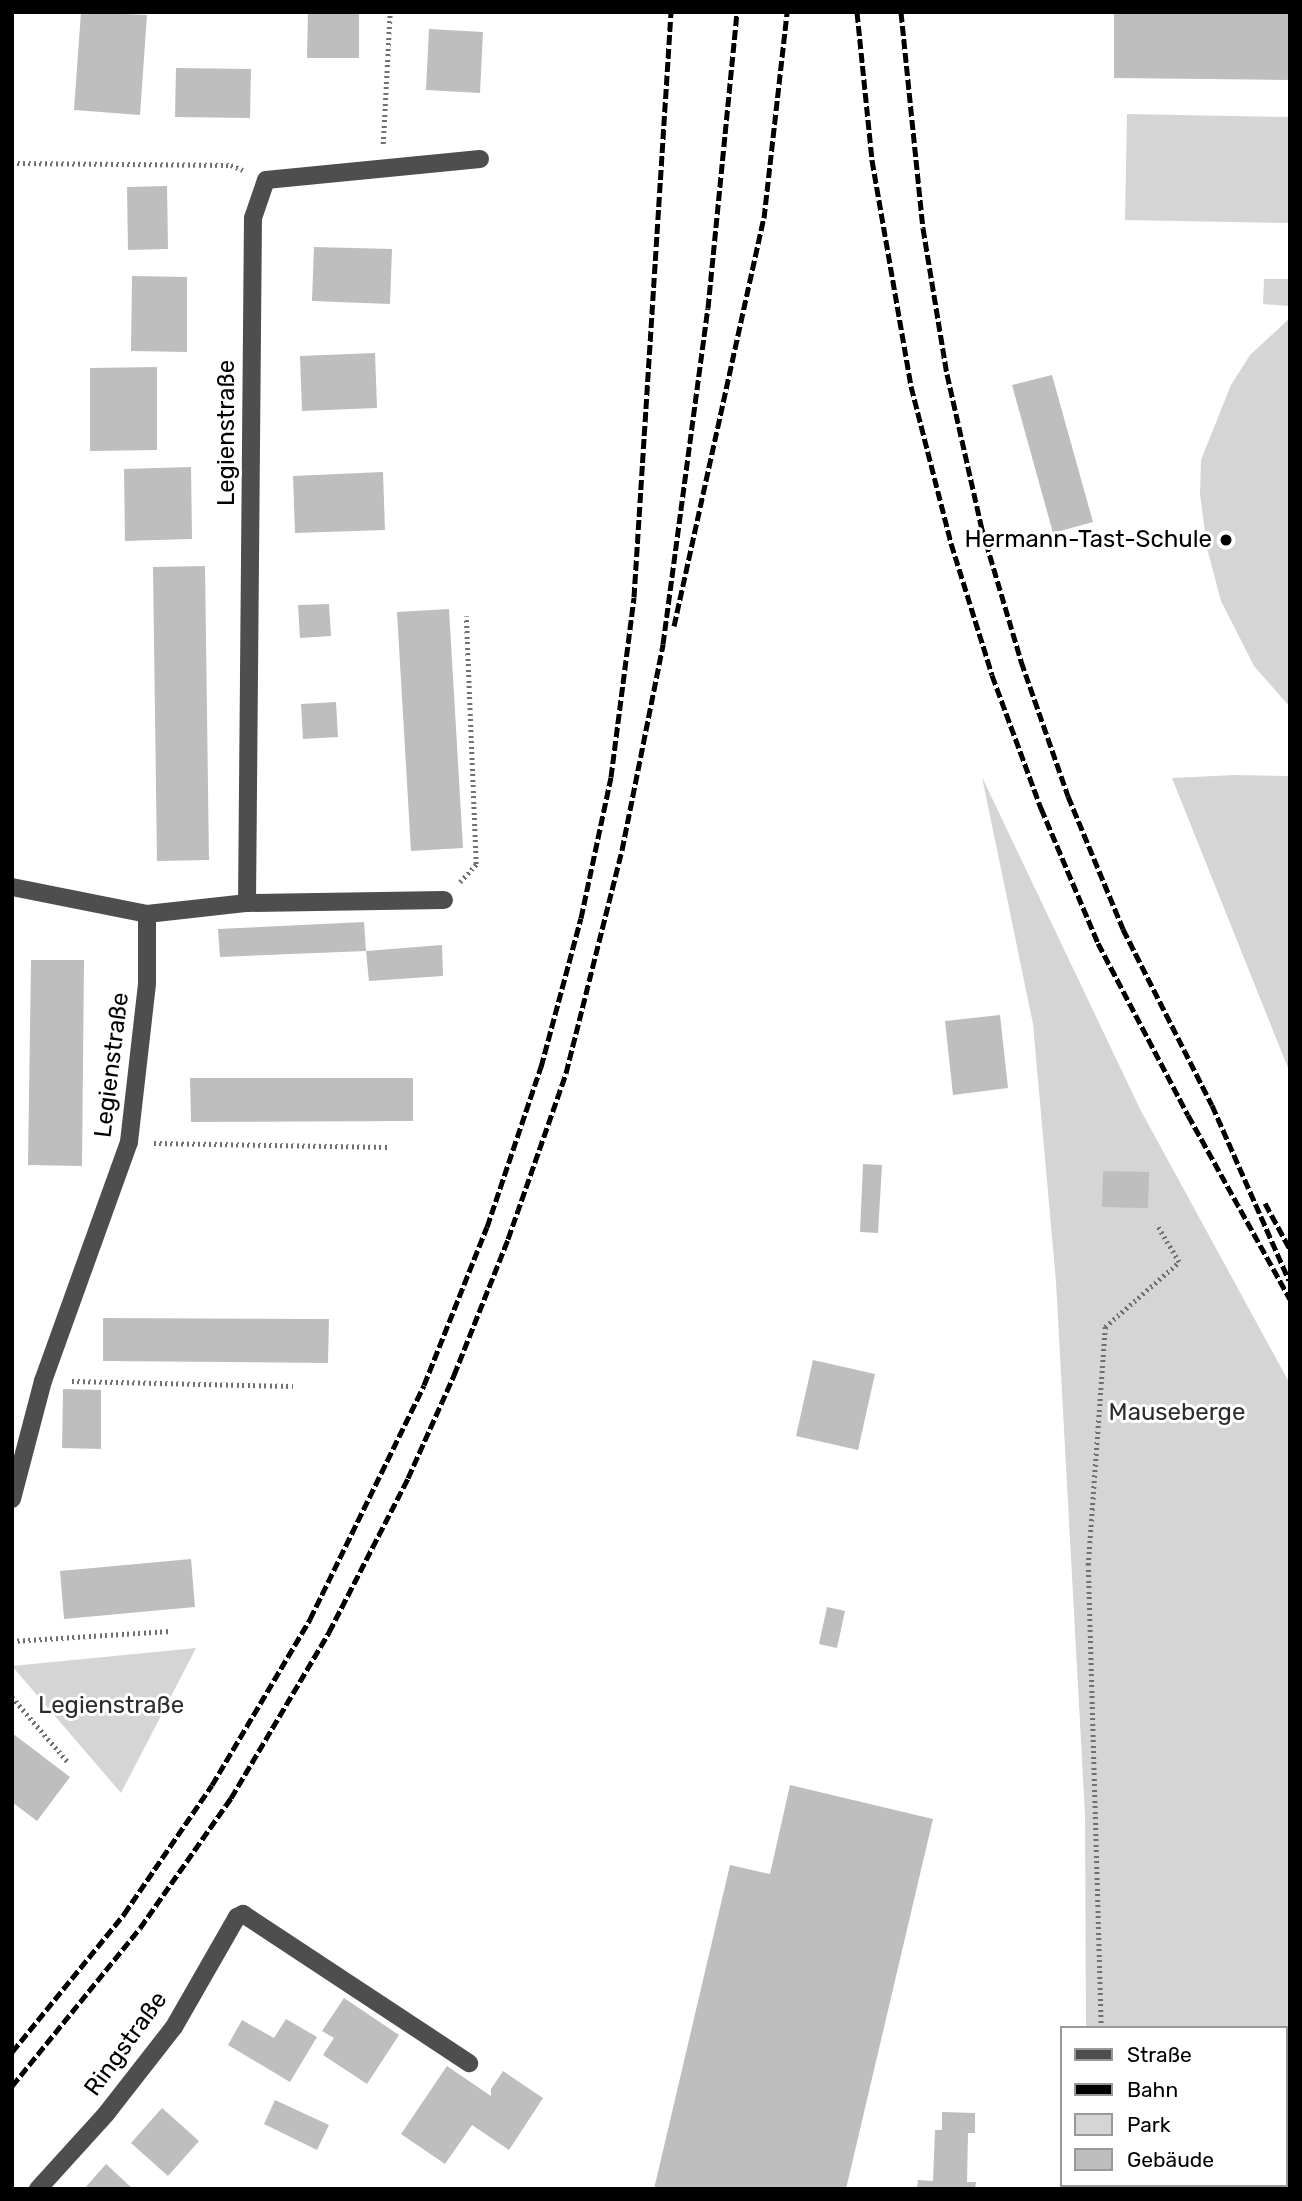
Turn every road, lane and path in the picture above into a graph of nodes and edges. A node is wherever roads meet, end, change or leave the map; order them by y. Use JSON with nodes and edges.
{"nodes":[{"id":1,"x":390,"y":12,"type":"edge"},
{"id":2,"x":480,"y":159,"type":"dead end"},
{"id":3,"x":12,"y":163,"type":"edge"},
{"id":4,"x":382,"y":168,"type":"junction"},
{"id":5,"x":266,"y":180,"type":"junction"},
{"id":6,"x":466,"y":616,"type":"dead end"},
{"id":7,"x":12,"y":887,"type":"edge"},
{"id":8,"x":444,"y":900,"type":"joint"},
{"id":9,"x":247,"y":903,"type":"junction"},
{"id":10,"x":147,"y":914,"type":"junction"},
{"id":11,"x":129,"y":1142,"type":"junction"},
{"id":12,"x":390,"y":1147,"type":"dead end"},
{"id":13,"x":1156,"y":1224,"type":"dead end"},
{"id":14,"x":43,"y":1381,"type":"junction"},
{"id":15,"x":293,"y":1386,"type":"dead end"},
{"id":16,"x":12,"y":1499,"type":"edge"},
{"id":17,"x":170,"y":1631,"type":"dead end"},
{"id":18,"x":12,"y":1641,"type":"edge"},
{"id":19,"x":12,"y":1697,"type":"edge"},
{"id":20,"x":69,"y":1763,"type":"dead end"},
{"id":21,"x":1101,"y":2026,"type":"edge"},
{"id":22,"x":469,"y":2063,"type":"dead end"},
{"id":23,"x":38,"y":2189,"type":"edge"}],
"edges":[{"from":1,"to":4,"type":"path"},
{"from":2,"to":4,"type":"street"},
{"from":3,"to":5,"type":"path"},
{"from":4,"to":5,"type":"street"},
{"from":5,"to":9,"type":"street","name":"Legienstraße"},
{"from":6,"to":8,"type":"path"},
{"from":7,"to":10,"type":"street"},
{"from":8,"to":9,"type":"street"},
{"from":9,"to":10,"type":"street"},
{"from":10,"to":11,"type":"street","name":"Legienstraße"},
{"from":11,"to":12,"type":"path"},
{"from":11,"to":14,"type":"street","name":"Legienstraße"},
{"from":13,"to":21,"type":"path"},
{"from":14,"to":15,"type":"path"},
{"from":14,"to":16,"type":"street","name":"Legienstraße"},
{"from":17,"to":18,"type":"path"},
{"from":19,"to":20,"type":"path"},
{"from":22,"to":23,"type":"street","name":"Ringstraße"}]}
